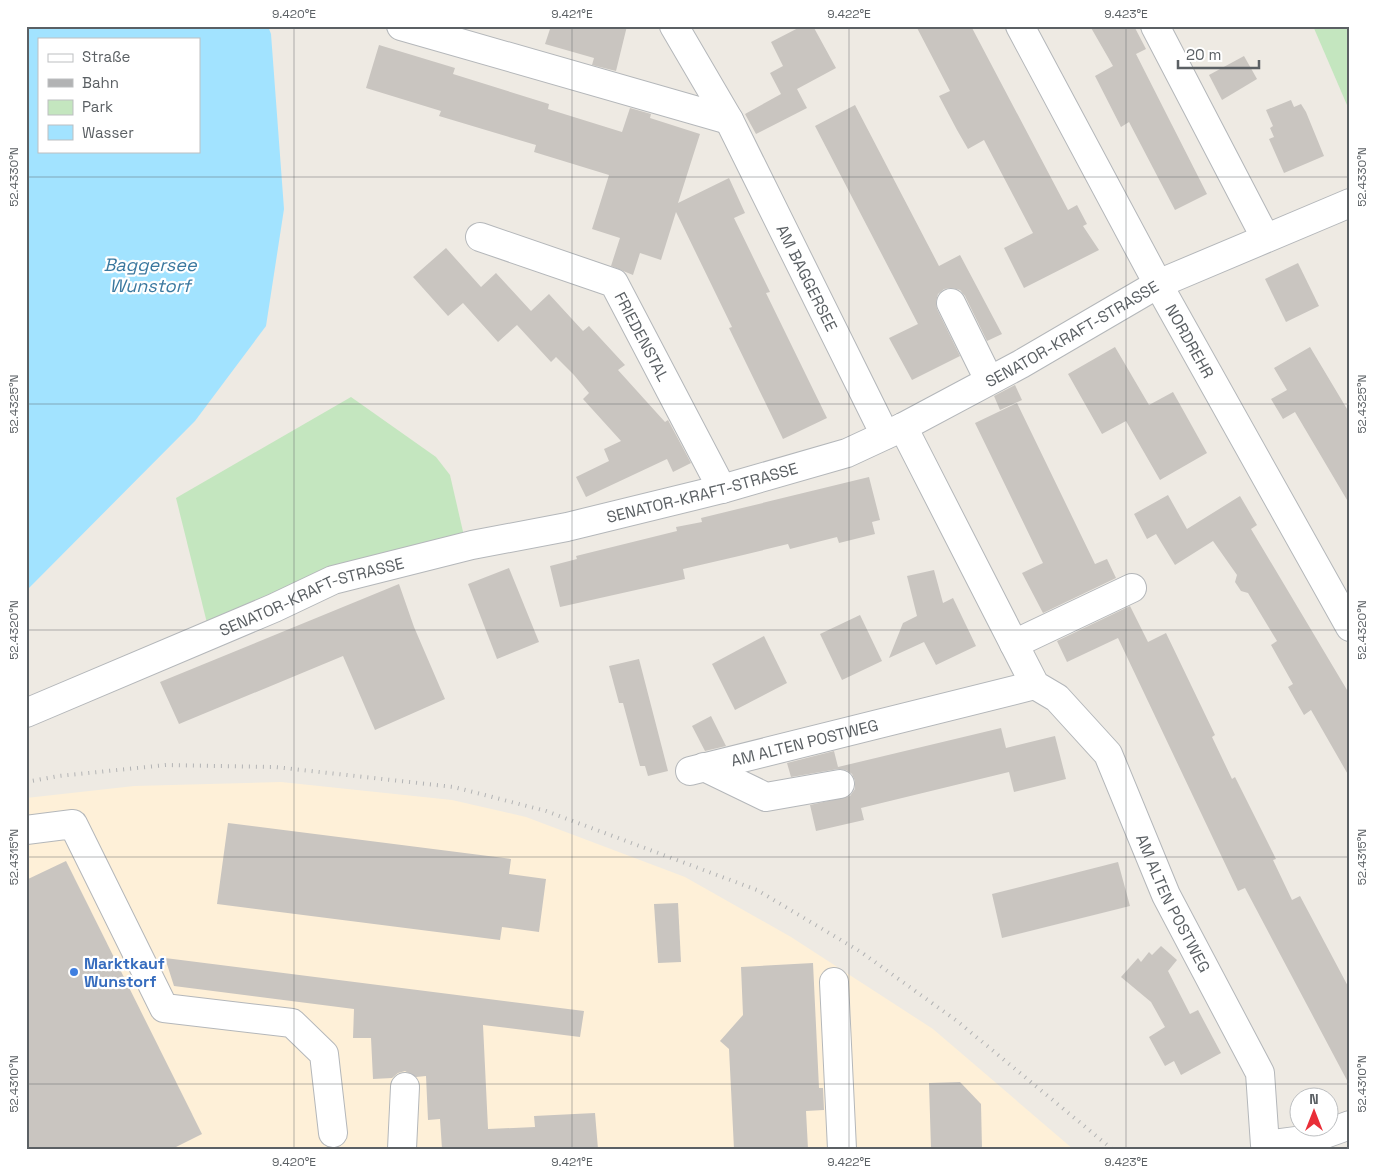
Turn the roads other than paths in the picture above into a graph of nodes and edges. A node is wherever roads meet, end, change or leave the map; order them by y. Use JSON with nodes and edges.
{"nodes":[{"id":1,"x":401,"y":26,"type":"edge"},
{"id":2,"x":674,"y":26,"type":"edge"},
{"id":3,"x":1020,"y":26,"type":"edge"},
{"id":4,"x":1155,"y":26,"type":"edge"},
{"id":5,"x":729,"y":120,"type":"junction"},
{"id":6,"x":1350,"y":203,"type":"edge"},
{"id":7,"x":480,"y":237,"type":"dead end"},
{"id":8,"x":1264,"y":237,"type":"junction"},
{"id":9,"x":1158,"y":284,"type":"junction"},
{"id":10,"x":951,"y":303,"type":"dead end"},
{"id":11,"x":989,"y":380,"type":"junction"},
{"id":12,"x":894,"y":431,"type":"junction"},
{"id":13,"x":722,"y":489,"type":"junction"},
{"id":14,"x":1132,"y":588,"type":"dead end"},
{"id":15,"x":1350,"y":626,"type":"edge"},
{"id":16,"x":1014,"y":644,"type":"junction"},
{"id":17,"x":1035,"y":685,"type":"junction"},
{"id":18,"x":26,"y":713,"type":"edge"},
{"id":19,"x":840,"y":784,"type":"dead end"},
{"id":20,"x":26,"y":830,"type":"edge"},
{"id":21,"x":834,"y":982,"type":"dead end"},
{"id":22,"x":405,"y":1087,"type":"dead end"},
{"id":23,"x":1350,"y":1125,"type":"edge"},
{"id":24,"x":333,"y":1133,"type":"dead end"},
{"id":25,"x":402,"y":1149,"type":"edge"},
{"id":26,"x":842,"y":1149,"type":"edge"}],
"edges":[{"from":1,"to":5,"type":"street"},
{"from":2,"to":5,"type":"street","name":"AM BAGGERSEE"},
{"from":3,"to":9,"type":"street","name":"NORDREHR"},
{"from":4,"to":8,"type":"street"},
{"from":5,"to":12,"type":"street","name":"AM BAGGERSEE"},
{"from":6,"to":8,"type":"street","name":"SENATOR-KRAFT-STRASSE"},
{"from":7,"to":13,"type":"street","name":"FRIEDENSTAL"},
{"from":8,"to":9,"type":"street","name":"SENATOR-KRAFT-STRASSE"},
{"from":9,"to":11,"type":"street","name":"SENATOR-KRAFT-STRASSE"},
{"from":9,"to":15,"type":"street","name":"NORDREHR"},
{"from":10,"to":11,"type":"street"},
{"from":11,"to":12,"type":"street","name":"SENATOR-KRAFT-STRASSE"},
{"from":12,"to":13,"type":"street","name":"SENATOR-KRAFT-STRASSE"},
{"from":12,"to":16,"type":"street"},
{"from":13,"to":18,"type":"street","name":"SENATOR-KRAFT-STRASSE"},
{"from":14,"to":16,"type":"street"},
{"from":16,"to":17,"type":"street"},
{"from":17,"to":19,"type":"street","name":"AM ALTEN POSTWEG"},
{"from":17,"to":23,"type":"street","name":"AM ALTEN POSTWEG"},
{"from":20,"to":24,"type":"street"},
{"from":21,"to":26,"type":"street"},
{"from":22,"to":25,"type":"street"}]}
